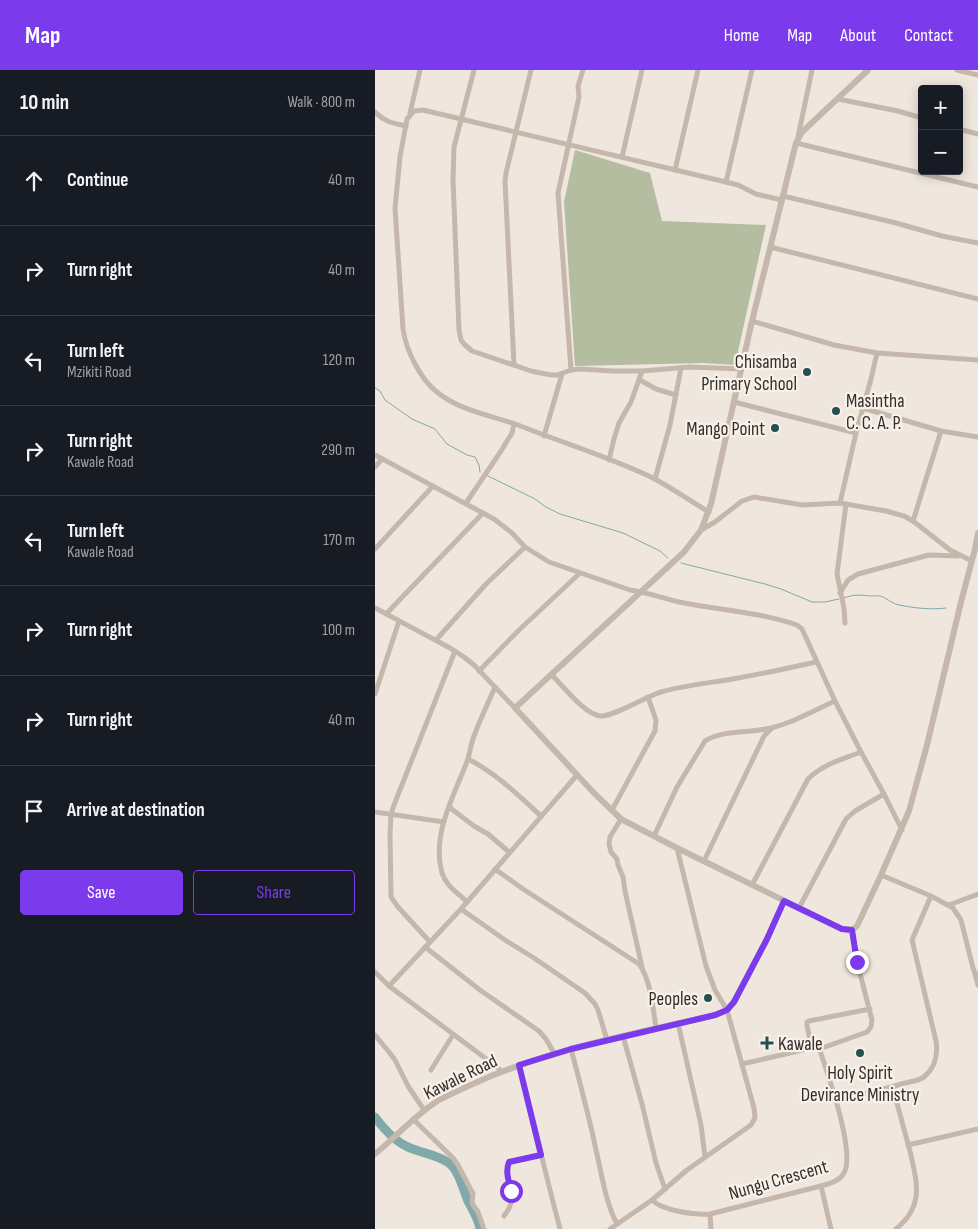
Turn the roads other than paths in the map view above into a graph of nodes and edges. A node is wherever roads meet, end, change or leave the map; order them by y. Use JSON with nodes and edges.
{"nodes":[{"id":1,"x":419,"y":70,"type":"edge"},
{"id":2,"x":474,"y":70,"type":"edge"},
{"id":3,"x":531,"y":70,"type":"edge"},
{"id":4,"x":583,"y":70,"type":"edge"},
{"id":5,"x":642,"y":70,"type":"edge"},
{"id":6,"x":698,"y":70,"type":"edge"},
{"id":7,"x":752,"y":70,"type":"edge"},
{"id":8,"x":812,"y":70,"type":"edge"},
{"id":9,"x":868,"y":70,"type":"edge"},
{"id":10,"x":957,"y":70,"type":"edge"},
{"id":11,"x":978,"y":75,"type":"edge"},
{"id":12,"x":838,"y":99,"type":"junction"},
{"id":13,"x":375,"y":112,"type":"edge"},
{"id":14,"x":410,"y":115,"type":"junction"},
{"id":15,"x":918,"y":117,"type":"edge"},
{"id":16,"x":462,"y":119,"type":"junction"},
{"id":17,"x":405,"y":126,"type":"junction"},
{"id":18,"x":963,"y":130,"type":"edge"},
{"id":19,"x":516,"y":133,"type":"junction"},
{"id":20,"x":978,"y":134,"type":"edge"},
{"id":21,"x":797,"y":140,"type":"junction"},
{"id":22,"x":569,"y":144,"type":"junction"},
{"id":23,"x":622,"y":157,"type":"junction"},
{"id":24,"x":675,"y":170,"type":"junction"},
{"id":25,"x":726,"y":182,"type":"junction"},
{"id":26,"x":978,"y":188,"type":"edge"},
{"id":27,"x":783,"y":198,"type":"junction"},
{"id":28,"x":978,"y":243,"type":"edge"},
{"id":29,"x":770,"y":247,"type":"junction"},
{"id":30,"x":978,"y":299,"type":"edge"},
{"id":31,"x":752,"y":322,"type":"junction"},
{"id":32,"x":877,"y":353,"type":"junction"},
{"id":33,"x":978,"y":360,"type":"edge"},
{"id":34,"x":514,"y":365,"type":"junction"},
{"id":35,"x":681,"y":368,"type":"junction"},
{"id":36,"x":742,"y":369,"type":"junction"},
{"id":37,"x":571,"y":370,"type":"junction"},
{"id":38,"x":643,"y":371,"type":"junction"},
{"id":39,"x":562,"y":374,"type":"junction"},
{"id":40,"x":639,"y":380,"type":"junction"},
{"id":41,"x":676,"y":395,"type":"junction"},
{"id":42,"x":734,"y":402,"type":"junction"},
{"id":43,"x":863,"y":408,"type":"junction"},
{"id":44,"x":514,"y":424,"type":"junction"},
{"id":45,"x":941,"y":431,"type":"junction"},
{"id":46,"x":855,"y":433,"type":"junction"},
{"id":47,"x":544,"y":436,"type":"junction"},
{"id":48,"x":978,"y":437,"type":"edge"},
{"id":49,"x":375,"y":455,"type":"edge"},
{"id":50,"x":382,"y":459,"type":"junction"},
{"id":51,"x":609,"y":460,"type":"junction"},
{"id":52,"x":375,"y":467,"type":"edge"},
{"id":53,"x":655,"y":479,"type":"junction"},
{"id":54,"x":433,"y":486,"type":"junction"},
{"id":55,"x":466,"y":503,"type":"junction"},
{"id":56,"x":840,"y":504,"type":"junction"},
{"id":57,"x":846,"y":504,"type":"junction"},
{"id":58,"x":709,"y":512,"type":"junction"},
{"id":59,"x":483,"y":513,"type":"junction"},
{"id":60,"x":913,"y":521,"type":"junction"},
{"id":61,"x":701,"y":530,"type":"junction"},
{"id":62,"x":978,"y":533,"type":"edge"},
{"id":63,"x":525,"y":548,"type":"junction"},
{"id":64,"x":375,"y":549,"type":"edge"},
{"id":65,"x":977,"y":549,"type":"edge"},
{"id":66,"x":965,"y":557,"type":"junction"},
{"id":67,"x":972,"y":561,"type":"junction"},
{"id":68,"x":580,"y":573,"type":"junction"},
{"id":69,"x":641,"y":591,"type":"junction"},
{"id":70,"x":840,"y":593,"type":"junction"},
{"id":71,"x":375,"y":608,"type":"edge"},
{"id":72,"x":386,"y":614,"type":"junction"},
{"id":73,"x":399,"y":621,"type":"junction"},
{"id":74,"x":845,"y":623,"type":"dead end"},
{"id":75,"x":436,"y":640,"type":"junction"},
{"id":76,"x":455,"y":651,"type":"junction"},
{"id":77,"x":816,"y":662,"type":"junction"},
{"id":78,"x":479,"y":671,"type":"junction"},
{"id":79,"x":552,"y":675,"type":"junction"},
{"id":80,"x":495,"y":687,"type":"junction"},
{"id":81,"x":375,"y":694,"type":"edge"},
{"id":82,"x":648,"y":697,"type":"junction"},
{"id":83,"x":835,"y":701,"type":"junction"},
{"id":84,"x":515,"y":708,"type":"junction"},
{"id":85,"x":773,"y":727,"type":"junction"},
{"id":86,"x":861,"y":752,"type":"junction"},
{"id":87,"x":468,"y":759,"type":"junction"},
{"id":88,"x":577,"y":775,"type":"junction"},
{"id":89,"x":885,"y":794,"type":"junction"},
{"id":90,"x":449,"y":807,"type":"junction"},
{"id":91,"x":612,"y":810,"type":"junction"},
{"id":92,"x":375,"y":812,"type":"edge"},
{"id":93,"x":391,"y":814,"type":"junction"},
{"id":94,"x":541,"y":816,"type":"junction"},
{"id":95,"x":621,"y":819,"type":"junction"},
{"id":96,"x":444,"y":822,"type":"junction"},
{"id":97,"x":902,"y":830,"type":"junction"},
{"id":98,"x":654,"y":836,"type":"junction"},
{"id":99,"x":677,"y":848,"type":"junction"},
{"id":100,"x":509,"y":852,"type":"junction"},
{"id":101,"x":704,"y":861,"type":"junction"},
{"id":102,"x":495,"y":868,"type":"junction"},
{"id":103,"x":881,"y":875,"type":"junction"},
{"id":104,"x":751,"y":885,"type":"junction"},
{"id":105,"x":978,"y":894,"type":"edge"},
{"id":106,"x":931,"y":896,"type":"junction"},
{"id":107,"x":784,"y":901,"type":"junction"},
{"id":108,"x":467,"y":902,"type":"junction"},
{"id":109,"x":949,"y":905,"type":"junction"},
{"id":110,"x":461,"y":908,"type":"junction"},
{"id":111,"x":799,"y":908,"type":"junction"},
{"id":112,"x":852,"y":930,"type":"junction"},
{"id":113,"x":430,"y":942,"type":"junction"},
{"id":114,"x":425,"y":947,"type":"junction"},
{"id":115,"x":643,"y":970,"type":"junction"},
{"id":116,"x":375,"y":972,"type":"edge"},
{"id":117,"x":977,"y":974,"type":"edge"},
{"id":118,"x":978,"y":985,"type":"edge"},
{"id":119,"x":389,"y":986,"type":"junction"},
{"id":120,"x":870,"y":1009,"type":"junction"},
{"id":121,"x":727,"y":1010,"type":"junction"},
{"id":122,"x":678,"y":1023,"type":"junction"},
{"id":123,"x":656,"y":1028,"type":"junction"},
{"id":124,"x":453,"y":1035,"type":"junction"},
{"id":125,"x":375,"y":1036,"type":"edge"},
{"id":126,"x":623,"y":1036,"type":"junction"},
{"id":127,"x":607,"y":1040,"type":"junction"},
{"id":128,"x":812,"y":1048,"type":"junction"},
{"id":129,"x":819,"y":1048,"type":"junction"},
{"id":130,"x":571,"y":1049,"type":"junction"},
{"id":131,"x":554,"y":1053,"type":"junction"},
{"id":132,"x":742,"y":1064,"type":"junction"},
{"id":133,"x":519,"y":1065,"type":"junction"},
{"id":134,"x":431,"y":1070,"type":"dead end"},
{"id":135,"x":502,"y":1072,"type":"junction"},
{"id":136,"x":893,"y":1087,"type":"junction"},
{"id":137,"x":836,"y":1100,"type":"junction"},
{"id":138,"x":424,"y":1110,"type":"junction"},
{"id":139,"x":413,"y":1119,"type":"junction"},
{"id":140,"x":978,"y":1129,"type":"edge"},
{"id":141,"x":908,"y":1145,"type":"junction"},
{"id":142,"x":375,"y":1154,"type":"edge"},
{"id":143,"x":541,"y":1155,"type":"junction"},
{"id":144,"x":705,"y":1157,"type":"junction"},
{"id":145,"x":821,"y":1186,"type":"junction"},
{"id":146,"x":665,"y":1189,"type":"junction"},
{"id":147,"x":652,"y":1200,"type":"junction"},
{"id":148,"x":710,"y":1214,"type":"junction"},
{"id":149,"x":503,"y":1216,"type":"dead end"},
{"id":150,"x":617,"y":1224,"type":"junction"},
{"id":151,"x":484,"y":1229,"type":"edge"},
{"id":152,"x":560,"y":1229,"type":"edge"},
{"id":153,"x":610,"y":1229,"type":"edge"},
{"id":154,"x":711,"y":1229,"type":"edge"},
{"id":155,"x":831,"y":1229,"type":"edge"},
{"id":156,"x":896,"y":1229,"type":"edge"}],
"edges":[{"from":1,"to":14,"type":"street"},
{"from":2,"to":16,"type":"street"},
{"from":3,"to":19,"type":"street"},
{"from":4,"to":22,"type":"street"},
{"from":5,"to":23,"type":"street"},
{"from":6,"to":24,"type":"street"},
{"from":7,"to":25,"type":"street"},
{"from":8,"to":21,"type":"street"},
{"from":9,"to":12,"type":"street"},
{"from":10,"to":11,"type":"street"},
{"from":12,"to":15,"type":"street"},
{"from":12,"to":21,"type":"street"},
{"from":13,"to":17,"type":"street"},
{"from":14,"to":16,"type":"street"},
{"from":14,"to":17,"type":"street"},
{"from":16,"to":19,"type":"street"},
{"from":16,"to":34,"type":"street"},
{"from":17,"to":44,"type":"street"},
{"from":18,"to":20,"type":"street"},
{"from":19,"to":22,"type":"street"},
{"from":19,"to":34,"type":"street"},
{"from":21,"to":26,"type":"street"},
{"from":21,"to":27,"type":"street"},
{"from":22,"to":23,"type":"street"},
{"from":22,"to":37,"type":"street"},
{"from":23,"to":24,"type":"street"},
{"from":24,"to":25,"type":"street"},
{"from":25,"to":27,"type":"street"},
{"from":27,"to":28,"type":"street"},
{"from":27,"to":29,"type":"street"},
{"from":29,"to":30,"type":"street"},
{"from":29,"to":31,"type":"street"},
{"from":31,"to":32,"type":"street"},
{"from":31,"to":36,"type":"street"},
{"from":32,"to":33,"type":"street"},
{"from":32,"to":43,"type":"street"},
{"from":34,"to":39,"type":"street"},
{"from":35,"to":36,"type":"street"},
{"from":35,"to":38,"type":"street"},
{"from":35,"to":41,"type":"street"},
{"from":36,"to":42,"type":"street"},
{"from":37,"to":38,"type":"street"},
{"from":37,"to":39,"type":"street"},
{"from":38,"to":40,"type":"street"},
{"from":39,"to":47,"type":"street"},
{"from":40,"to":41,"type":"street"},
{"from":40,"to":51,"type":"street"},
{"from":41,"to":53,"type":"street"},
{"from":42,"to":46,"type":"street"},
{"from":42,"to":58,"type":"street"},
{"from":43,"to":45,"type":"street"},
{"from":43,"to":46,"type":"street"},
{"from":44,"to":47,"type":"street"},
{"from":44,"to":55,"type":"street"},
{"from":45,"to":48,"type":"street"},
{"from":45,"to":60,"type":"street"},
{"from":46,"to":56,"type":"street"},
{"from":47,"to":51,"type":"street"},
{"from":49,"to":50,"type":"street"},
{"from":50,"to":52,"type":"street"},
{"from":50,"to":54,"type":"street"},
{"from":51,"to":53,"type":"street"},
{"from":53,"to":58,"type":"street"},
{"from":54,"to":55,"type":"street"},
{"from":54,"to":64,"type":"street"},
{"from":55,"to":59,"type":"street"},
{"from":56,"to":57,"type":"street"},
{"from":56,"to":61,"type":"street"},
{"from":57,"to":60,"type":"street"},
{"from":57,"to":70,"type":"street"},
{"from":58,"to":61,"type":"street"},
{"from":59,"to":63,"type":"street"},
{"from":59,"to":72,"type":"street"},
{"from":60,"to":66,"type":"street"},
{"from":61,"to":69,"type":"street"},
{"from":62,"to":65,"type":"street"},
{"from":63,"to":68,"type":"street"},
{"from":63,"to":75,"type":"street"},
{"from":65,"to":67,"type":"street"},
{"from":66,"to":67,"type":"street"},
{"from":66,"to":70,"type":"street"},
{"from":67,"to":97,"type":"street"},
{"from":68,"to":69,"type":"street"},
{"from":68,"to":78,"type":"street"},
{"from":69,"to":77,"type":"street"},
{"from":69,"to":79,"type":"street"},
{"from":70,"to":74,"type":"street"},
{"from":71,"to":72,"type":"street"},
{"from":72,"to":73,"type":"street"},
{"from":73,"to":75,"type":"street"},
{"from":73,"to":81,"type":"street"},
{"from":75,"to":76,"type":"street"},
{"from":76,"to":78,"type":"street"},
{"from":76,"to":93,"type":"street"},
{"from":77,"to":82,"type":"street"},
{"from":77,"to":83,"type":"street"},
{"from":78,"to":80,"type":"street"},
{"from":79,"to":82,"type":"street"},
{"from":79,"to":84,"type":"street"},
{"from":80,"to":84,"type":"street"},
{"from":80,"to":87,"type":"street"},
{"from":82,"to":91,"type":"street"},
{"from":83,"to":85,"type":"street"},
{"from":83,"to":86,"type":"street"},
{"from":84,"to":88,"type":"street"},
{"from":85,"to":98,"type":"street"},
{"from":85,"to":101,"type":"street"},
{"from":86,"to":89,"type":"street"},
{"from":86,"to":104,"type":"street"},
{"from":87,"to":90,"type":"street"},
{"from":87,"to":94,"type":"street"},
{"from":88,"to":91,"type":"street"},
{"from":88,"to":94,"type":"street"},
{"from":89,"to":97,"type":"street"},
{"from":89,"to":111,"type":"street"},
{"from":90,"to":96,"type":"street"},
{"from":90,"to":100,"type":"street"},
{"from":91,"to":95,"type":"street"},
{"from":92,"to":93,"type":"street"},
{"from":93,"to":96,"type":"street"},
{"from":93,"to":113,"type":"street"},
{"from":94,"to":100,"type":"street"},
{"from":95,"to":98,"type":"street"},
{"from":95,"to":115,"type":"street"},
{"from":96,"to":108,"type":"street"},
{"from":97,"to":103,"type":"street"},
{"from":98,"to":99,"type":"street"},
{"from":99,"to":101,"type":"street"},
{"from":99,"to":121,"type":"street"},
{"from":100,"to":102,"type":"street"},
{"from":101,"to":104,"type":"street"},
{"from":102,"to":108,"type":"street"},
{"from":102,"to":115,"type":"street"},
{"from":103,"to":106,"type":"street"},
{"from":103,"to":112,"type":"street"},
{"from":104,"to":107,"type":"street"},
{"from":105,"to":109,"type":"street"},
{"from":106,"to":109,"type":"street"},
{"from":106,"to":136,"type":"street"},
{"from":107,"to":111,"type":"street"},
{"from":107,"to":121,"type":"street"},
{"from":108,"to":110,"type":"street"},
{"from":109,"to":117,"type":"street"},
{"from":110,"to":113,"type":"street"},
{"from":110,"to":127,"type":"street"},
{"from":111,"to":112,"type":"street"},
{"from":112,"to":120,"type":"street"},
{"from":113,"to":114,"type":"street"},
{"from":114,"to":119,"type":"street"},
{"from":114,"to":131,"type":"street"},
{"from":115,"to":123,"type":"street"},
{"from":116,"to":119,"type":"street"},
{"from":117,"to":118,"type":"street"},
{"from":119,"to":124,"type":"street"},
{"from":120,"to":128,"type":"street"},
{"from":120,"to":129,"type":"street"},
{"from":121,"to":122,"type":"street","name":"Kawale Road"},
{"from":121,"to":132,"type":"street"},
{"from":122,"to":123,"type":"street","name":"Kawale Road"},
{"from":122,"to":144,"type":"street"},
{"from":123,"to":126,"type":"street","name":"Kawale Road"},
{"from":124,"to":134,"type":"street"},
{"from":124,"to":135,"type":"street"},
{"from":125,"to":138,"type":"street"},
{"from":126,"to":127,"type":"street","name":"Kawale Road"},
{"from":126,"to":146,"type":"street"},
{"from":127,"to":130,"type":"street","name":"Kawale Road"},
{"from":128,"to":129,"type":"street"},
{"from":128,"to":132,"type":"street"},
{"from":129,"to":137,"type":"street","name":"Nungu Crescent"},
{"from":130,"to":131,"type":"street","name":"Kawale Road"},
{"from":130,"to":150,"type":"street"},
{"from":131,"to":133,"type":"street","name":"Kawale Road"},
{"from":132,"to":144,"type":"street"},
{"from":133,"to":135,"type":"street","name":"Kawale Road"},
{"from":133,"to":143,"type":"street"},
{"from":135,"to":138,"type":"street","name":"Kawale Road"},
{"from":136,"to":137,"type":"street"},
{"from":136,"to":141,"type":"street"},
{"from":137,"to":145,"type":"street","name":"Nungu Crescent"},
{"from":138,"to":139,"type":"street","name":"Kawale Road"},
{"from":139,"to":142,"type":"street","name":"Kawale Road"},
{"from":139,"to":151,"type":"street"},
{"from":140,"to":141,"type":"street"},
{"from":141,"to":156,"type":"street"},
{"from":143,"to":149,"type":"street"},
{"from":143,"to":152,"type":"street"},
{"from":144,"to":146,"type":"street"},
{"from":145,"to":148,"type":"street","name":"Nungu Crescent"},
{"from":145,"to":155,"type":"street"},
{"from":146,"to":147,"type":"street"},
{"from":147,"to":148,"type":"street","name":"Nungu Crescent"},
{"from":147,"to":150,"type":"street"},
{"from":148,"to":154,"type":"street"},
{"from":150,"to":153,"type":"street"}]}
